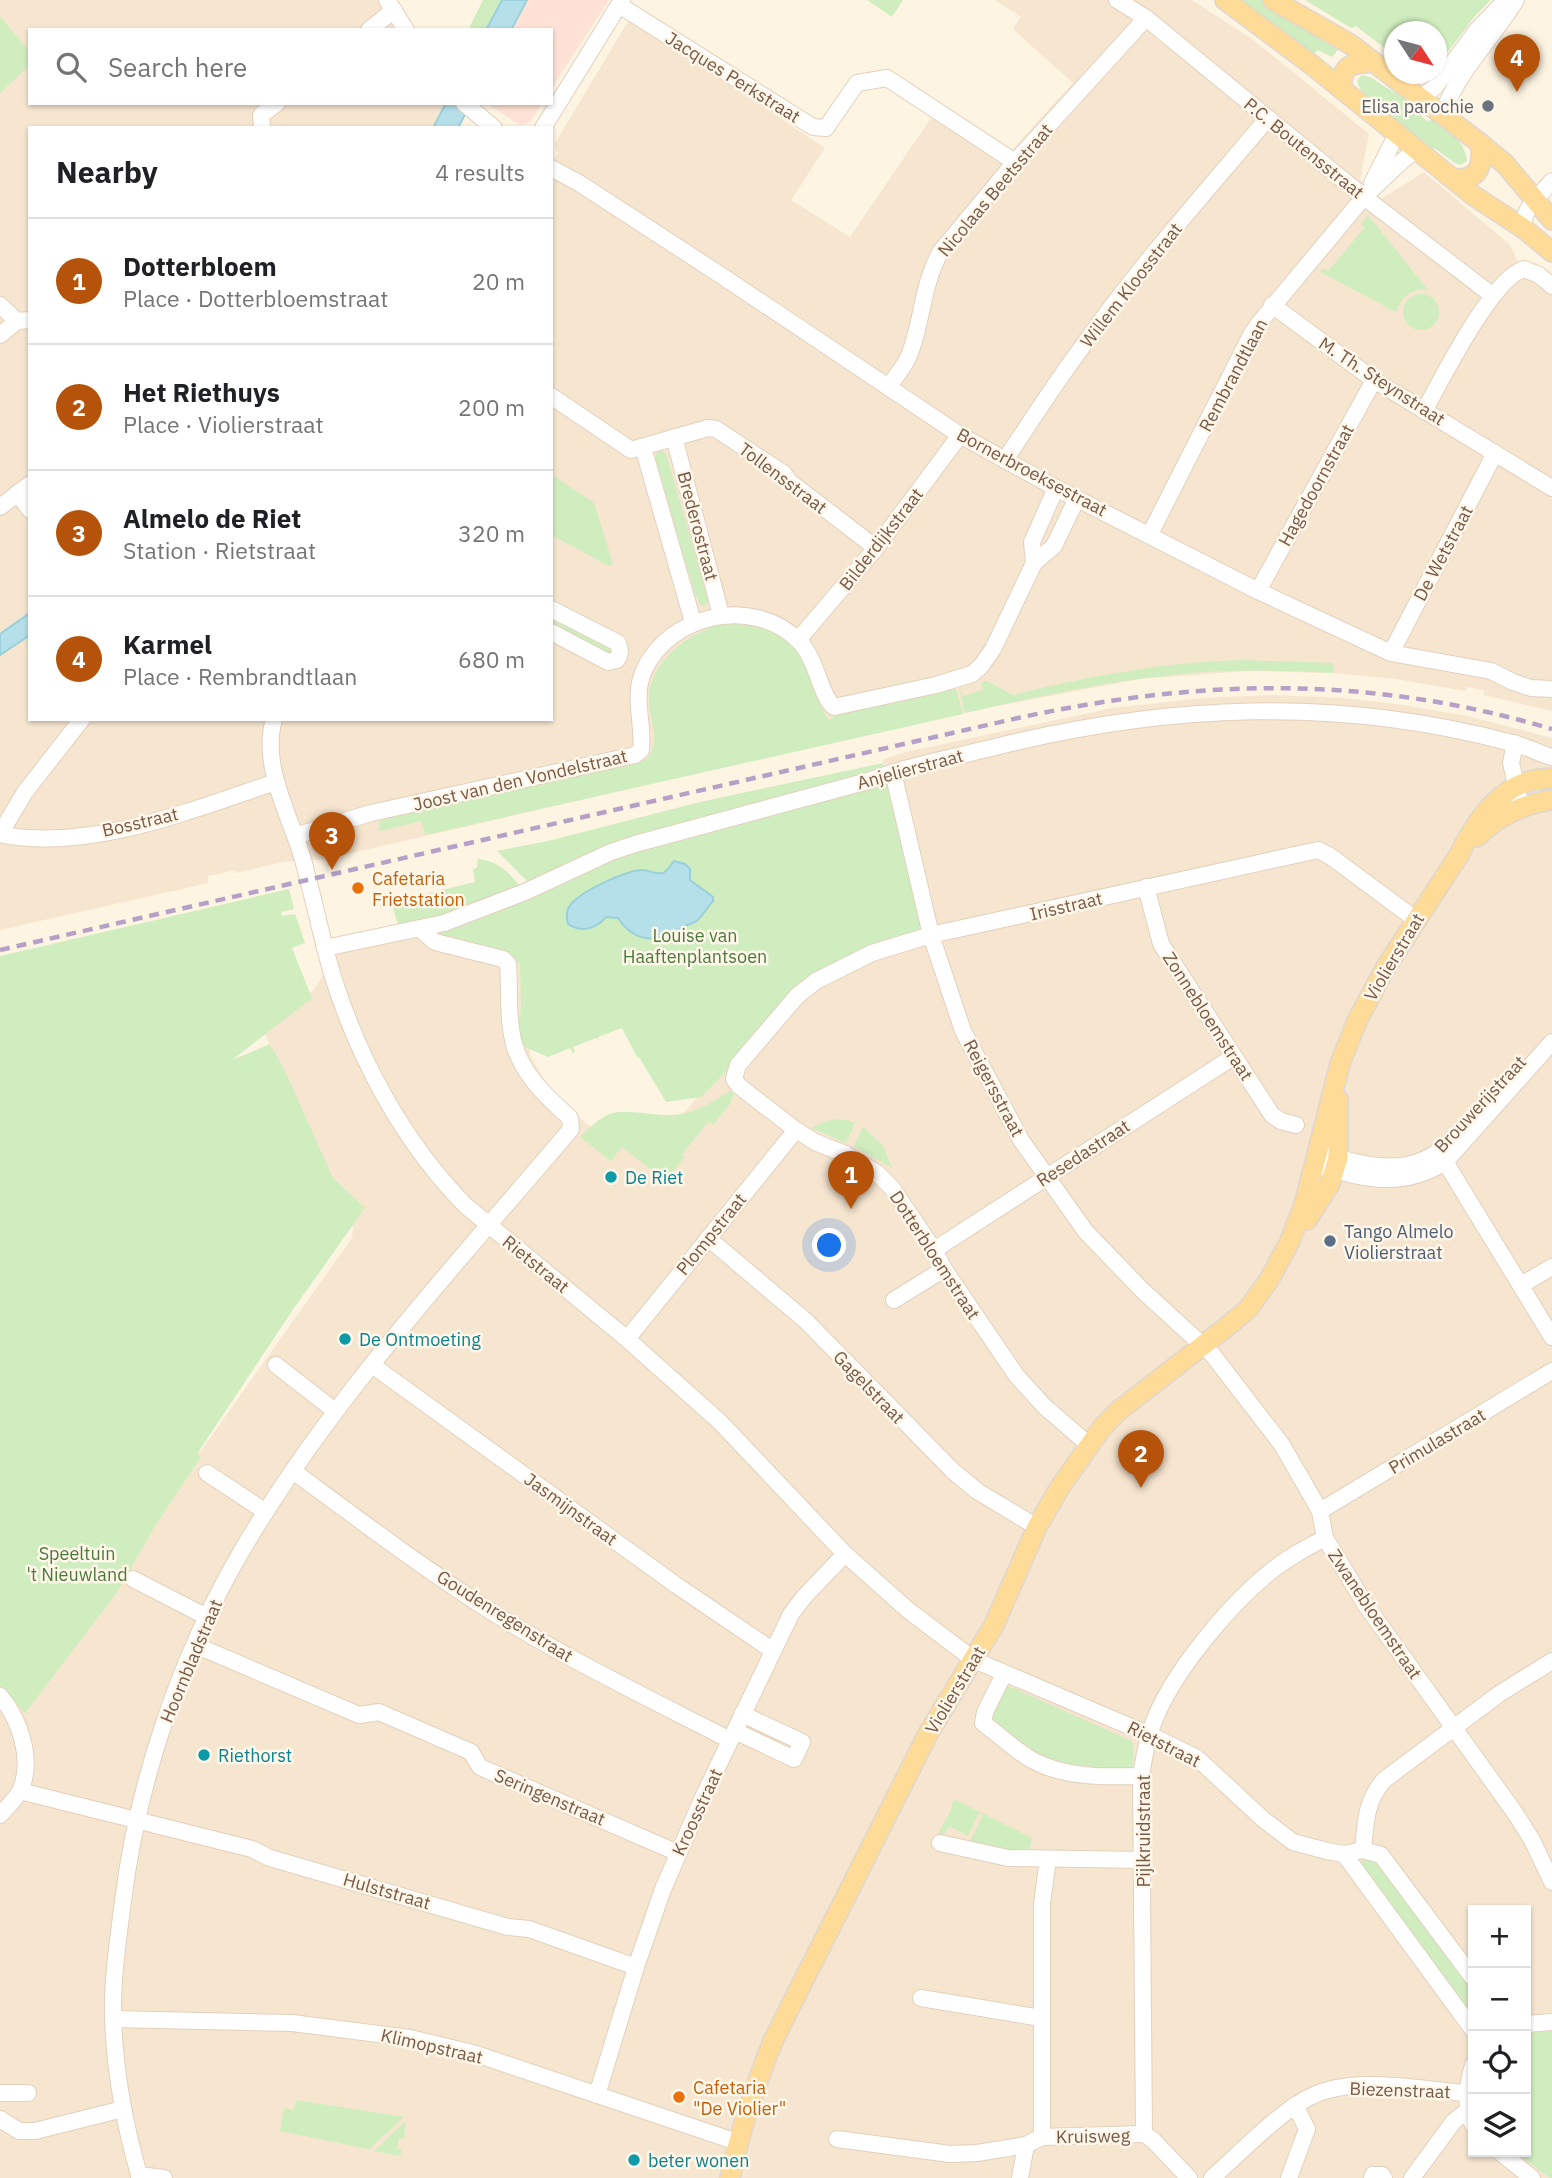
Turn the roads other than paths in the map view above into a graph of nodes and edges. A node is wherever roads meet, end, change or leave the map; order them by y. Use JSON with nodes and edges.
{"nodes":[{"id":1,"x":1116,"y":0,"type":"edge"},
{"id":2,"x":1225,"y":0,"type":"edge"},
{"id":3,"x":1273,"y":0,"type":"edge"},
{"id":4,"x":1507,"y":0,"type":"edge"},
{"id":5,"x":1516,"y":0,"type":"edge"},
{"id":6,"x":620,"y":2,"type":"edge"},
{"id":7,"x":390,"y":5,"type":"edge"},
{"id":8,"x":1146,"y":18,"type":"junction"},
{"id":9,"x":371,"y":28,"type":"edge"},
{"id":10,"x":405,"y":28,"type":"edge"},
{"id":11,"x":1373,"y":62,"type":"junction"},
{"id":12,"x":1342,"y":89,"type":"junction"},
{"id":13,"x":1420,"y":98,"type":"junction"},
{"id":14,"x":275,"y":105,"type":"edge"},
{"id":15,"x":470,"y":108,"type":"edge"},
{"id":16,"x":1442,"y":115,"type":"junction"},
{"id":17,"x":1268,"y":118,"type":"junction"},
{"id":18,"x":261,"y":126,"type":"edge"},
{"id":19,"x":492,"y":126,"type":"edge"},
{"id":20,"x":544,"y":126,"type":"edge"},
{"id":21,"x":1397,"y":134,"type":"junction"},
{"id":22,"x":1481,"y":144,"type":"junction"},
{"id":23,"x":1417,"y":149,"type":"junction"},
{"id":24,"x":1015,"y":162,"type":"junction"},
{"id":25,"x":553,"y":169,"type":"edge"},
{"id":26,"x":1452,"y":178,"type":"junction"},
{"id":27,"x":1552,"y":181,"type":"edge"},
{"id":28,"x":1364,"y":197,"type":"junction"},
{"id":29,"x":1535,"y":200,"type":"junction"},
{"id":30,"x":1552,"y":220,"type":"edge"},
{"id":31,"x":1523,"y":228,"type":"junction"},
{"id":32,"x":1552,"y":252,"type":"edge"},
{"id":33,"x":1552,"y":286,"type":"edge"},
{"id":34,"x":1492,"y":295,"type":"junction"},
{"id":35,"x":0,"y":305,"type":"edge"},
{"id":36,"x":1272,"y":305,"type":"junction"},
{"id":37,"x":24,"y":321,"type":"edge"},
{"id":38,"x":0,"y":335,"type":"edge"},
{"id":39,"x":1374,"y":380,"type":"junction"},
{"id":40,"x":889,"y":386,"type":"junction"},
{"id":41,"x":553,"y":397,"type":"edge"},
{"id":42,"x":1424,"y":411,"type":"junction"},
{"id":43,"x":960,"y":435,"type":"junction"},
{"id":44,"x":674,"y":438,"type":"junction"},
{"id":45,"x":643,"y":447,"type":"junction"},
{"id":46,"x":1495,"y":453,"type":"junction"},
{"id":47,"x":1005,"y":460,"type":"junction"},
{"id":48,"x":1056,"y":488,"type":"junction"},
{"id":49,"x":1552,"y":488,"type":"edge"},
{"id":50,"x":24,"y":489,"type":"edge"},
{"id":51,"x":1077,"y":498,"type":"junction"},
{"id":52,"x":0,"y":507,"type":"edge"},
{"id":53,"x":1150,"y":534,"type":"junction"},
{"id":54,"x":876,"y":548,"type":"junction"},
{"id":55,"x":1034,"y":563,"type":"junction"},
{"id":56,"x":1258,"y":591,"type":"junction"},
{"id":57,"x":553,"y":611,"type":"edge"},
{"id":58,"x":722,"y":615,"type":"junction"},
{"id":59,"x":693,"y":622,"type":"junction"},
{"id":60,"x":553,"y":633,"type":"edge"},
{"id":61,"x":798,"y":640,"type":"junction"},
{"id":62,"x":1391,"y":653,"type":"junction"},
{"id":63,"x":619,"y":656,"type":"junction"},
{"id":64,"x":644,"y":671,"type":"junction"},
{"id":65,"x":1552,"y":689,"type":"edge"},
{"id":66,"x":80,"y":721,"type":"edge"},
{"id":67,"x":274,"y":721,"type":"edge"},
{"id":68,"x":1515,"y":743,"type":"junction"},
{"id":69,"x":1552,"y":758,"type":"edge"},
{"id":70,"x":893,"y":772,"type":"junction"},
{"id":71,"x":1552,"y":778,"type":"edge"},
{"id":72,"x":276,"y":782,"type":"junction"},
{"id":73,"x":1517,"y":786,"type":"junction"},
{"id":74,"x":1552,"y":800,"type":"edge"},
{"id":75,"x":1521,"y":807,"type":"junction"},
{"id":76,"x":0,"y":834,"type":"edge"},
{"id":77,"x":295,"y":836,"type":"junction"},
{"id":78,"x":1459,"y":855,"type":"junction"},
{"id":79,"x":1146,"y":887,"type":"junction"},
{"id":80,"x":1415,"y":919,"type":"junction"},
{"id":81,"x":420,"y":929,"type":"junction"},
{"id":82,"x":931,"y":935,"type":"junction"},
{"id":83,"x":325,"y":948,"type":"junction"},
{"id":84,"x":1552,"y":1028,"type":"edge"},
{"id":85,"x":1552,"y":1042,"type":"edge"},
{"id":86,"x":1233,"y":1057,"type":"junction"},
{"id":87,"x":1340,"y":1064,"type":"junction"},
{"id":88,"x":738,"y":1065,"type":"joint"},
{"id":89,"x":1296,"y":1125,"type":"dead end"},
{"id":90,"x":796,"y":1130,"type":"junction"},
{"id":91,"x":1442,"y":1157,"type":"junction"},
{"id":92,"x":1317,"y":1159,"type":"junction"},
{"id":93,"x":1337,"y":1164,"type":"junction"},
{"id":94,"x":1047,"y":1176,"type":"junction"},
{"id":95,"x":489,"y":1226,"type":"junction"},
{"id":96,"x":708,"y":1238,"type":"junction"},
{"id":97,"x":934,"y":1250,"type":"junction"},
{"id":98,"x":1552,"y":1267,"type":"edge"},
{"id":99,"x":1276,"y":1268,"type":"junction"},
{"id":100,"x":943,"y":1269,"type":"junction"},
{"id":101,"x":1521,"y":1286,"type":"junction"},
{"id":102,"x":894,"y":1300,"type":"dead end"},
{"id":103,"x":1552,"y":1337,"type":"edge"},
{"id":104,"x":627,"y":1339,"type":"junction"},
{"id":105,"x":1203,"y":1346,"type":"junction"},
{"id":106,"x":372,"y":1365,"type":"junction"},
{"id":107,"x":276,"y":1366,"type":"dead end"},
{"id":108,"x":1552,"y":1371,"type":"edge"},
{"id":109,"x":335,"y":1411,"type":"junction"},
{"id":110,"x":1089,"y":1444,"type":"junction"},
{"id":111,"x":293,"y":1471,"type":"junction"},
{"id":112,"x":207,"y":1473,"type":"dead end"},
{"id":113,"x":1320,"y":1511,"type":"junction"},
{"id":114,"x":266,"y":1512,"type":"junction"},
{"id":115,"x":1037,"y":1527,"type":"junction"},
{"id":116,"x":1325,"y":1538,"type":"junction"},
{"id":117,"x":845,"y":1554,"type":"junction"},
{"id":118,"x":133,"y":1579,"type":"dead end"},
{"id":119,"x":207,"y":1617,"type":"junction"},
{"id":120,"x":195,"y":1645,"type":"junction"},
{"id":121,"x":772,"y":1650,"type":"junction"},
{"id":122,"x":974,"y":1660,"type":"junction"},
{"id":123,"x":1552,"y":1661,"type":"edge"},
{"id":124,"x":1004,"y":1674,"type":"junction"},
{"id":125,"x":0,"y":1696,"type":"edge"},
{"id":126,"x":742,"y":1714,"type":"junction"},
{"id":127,"x":1453,"y":1728,"type":"junction"},
{"id":128,"x":733,"y":1735,"type":"junction"},
{"id":129,"x":1150,"y":1735,"type":"junction"},
{"id":130,"x":1141,"y":1776,"type":"junction"},
{"id":131,"x":20,"y":1791,"type":"junction"},
{"id":132,"x":0,"y":1815,"type":"edge"},
{"id":133,"x":136,"y":1821,"type":"junction"},
{"id":134,"x":940,"y":1843,"type":"dead end"},
{"id":135,"x":1363,"y":1850,"type":"junction"},
{"id":136,"x":678,"y":1853,"type":"junction"},
{"id":137,"x":1344,"y":1854,"type":"junction"},
{"id":138,"x":1048,"y":1860,"type":"junction"},
{"id":139,"x":1143,"y":1860,"type":"junction"},
{"id":140,"x":1552,"y":1882,"type":"edge"},
{"id":141,"x":636,"y":1967,"type":"junction"},
{"id":142,"x":1468,"y":1971,"type":"edge"},
{"id":143,"x":921,"y":1998,"type":"dead end"},
{"id":144,"x":1041,"y":2018,"type":"junction"},
{"id":145,"x":113,"y":2019,"type":"junction"},
{"id":146,"x":1552,"y":2022,"type":"edge"},
{"id":147,"x":1468,"y":2023,"type":"edge"},
{"id":148,"x":1531,"y":2024,"type":"edge"},
{"id":149,"x":1468,"y":2088,"type":"edge"},
{"id":150,"x":0,"y":2093,"type":"edge"},
{"id":151,"x":28,"y":2093,"type":"dead end"},
{"id":152,"x":1467,"y":2093,"type":"junction"},
{"id":153,"x":597,"y":2095,"type":"junction"},
{"id":154,"x":1468,"y":2101,"type":"edge"},
{"id":155,"x":1295,"y":2105,"type":"junction"},
{"id":156,"x":122,"y":2109,"type":"junction"},
{"id":157,"x":1468,"y":2118,"type":"edge"},
{"id":158,"x":0,"y":2119,"type":"edge"},
{"id":159,"x":1144,"y":2134,"type":"junction"},
{"id":160,"x":1042,"y":2137,"type":"junction"},
{"id":161,"x":837,"y":2139,"type":"dead end"},
{"id":162,"x":737,"y":2142,"type":"junction"},
{"id":163,"x":1026,"y":2145,"type":"junction"},
{"id":164,"x":1506,"y":2157,"type":"edge"},
{"id":165,"x":139,"y":2177,"type":"edge"},
{"id":166,"x":164,"y":2178,"type":"edge"},
{"id":167,"x":730,"y":2178,"type":"edge"},
{"id":168,"x":1020,"y":2178,"type":"edge"},
{"id":169,"x":1189,"y":2178,"type":"edge"},
{"id":170,"x":1212,"y":2178,"type":"edge"},
{"id":171,"x":1289,"y":2178,"type":"edge"},
{"id":172,"x":1371,"y":2178,"type":"edge"},
{"id":173,"x":1384,"y":2178,"type":"edge"},
{"id":174,"x":1412,"y":2178,"type":"edge"},
{"id":175,"x":1532,"y":2178,"type":"edge"}],
"edges":[{"from":1,"to":8,"type":"street","name":"P.C. Boutensstraat"},
{"from":2,"to":12,"type":"main road"},
{"from":3,"to":11,"type":"main road"},
{"from":4,"to":13,"type":"street"},
{"from":5,"to":16,"type":"street"},
{"from":6,"to":20,"type":"street"},
{"from":6,"to":24,"type":"street","name":"Jacques Perkstraat"},
{"from":7,"to":9,"type":"street"},
{"from":7,"to":10,"type":"street"},
{"from":8,"to":17,"type":"street","name":"P.C. Boutensstraat"},
{"from":8,"to":24,"type":"street","name":"Nicolaas Beetsstraat"},
{"from":11,"to":12,"type":"main road"},
{"from":11,"to":13,"type":"main road"},
{"from":12,"to":21,"type":"main road"},
{"from":13,"to":16,"type":"main road"},
{"from":14,"to":18,"type":"street"},
{"from":15,"to":19,"type":"street"},
{"from":16,"to":22,"type":"main road"},
{"from":17,"to":28,"type":"street","name":"P.C. Boutensstraat"},
{"from":17,"to":47,"type":"street","name":"Willem Kloosstraat"},
{"from":21,"to":23,"type":"main road"},
{"from":21,"to":28,"type":"street","name":"Rembrandtlaan"},
{"from":22,"to":26,"type":"main road"},
{"from":22,"to":29,"type":"main road"},
{"from":23,"to":26,"type":"main road"},
{"from":23,"to":28,"type":"street","name":"Rembrandtlaan"},
{"from":24,"to":40,"type":"street","name":"Nicolaas Beetsstraat"},
{"from":25,"to":40,"type":"street","name":"Bornerbroeksestraat"},
{"from":26,"to":31,"type":"main road"},
{"from":27,"to":29,"type":"street"},
{"from":28,"to":34,"type":"street","name":"P.C. Boutensstraat"},
{"from":28,"to":36,"type":"street","name":"Rembrandtlaan"},
{"from":29,"to":30,"type":"main road"},
{"from":29,"to":31,"type":"street"},
{"from":31,"to":32,"type":"main road"},
{"from":33,"to":34,"type":"street"},
{"from":34,"to":42,"type":"street"},
{"from":35,"to":37,"type":"street"},
{"from":36,"to":39,"type":"street","name":"M. Th. Steynstraat"},
{"from":36,"to":53,"type":"street","name":"Rembrandtlaan"},
{"from":37,"to":38,"type":"street"},
{"from":39,"to":42,"type":"street","name":"M. Th. Steynstraat"},
{"from":39,"to":56,"type":"street","name":"Hagedoornstraat"},
{"from":40,"to":43,"type":"street","name":"Bornerbroeksestraat"},
{"from":41,"to":45,"type":"street"},
{"from":42,"to":46,"type":"street","name":"M. Th. Steynstraat"},
{"from":43,"to":47,"type":"street","name":"Bornerbroeksestraat"},
{"from":43,"to":54,"type":"street","name":"Bilderdijkstraat"},
{"from":44,"to":45,"type":"street","name":"Tollensstraat"},
{"from":44,"to":54,"type":"street","name":"Tollensstraat"},
{"from":44,"to":58,"type":"street","name":"Brederostraat"},
{"from":45,"to":59,"type":"street","name":"Brederostraat"},
{"from":46,"to":49,"type":"street","name":"M. Th. Steynstraat"},
{"from":46,"to":62,"type":"street","name":"De Wetstraat"},
{"from":47,"to":48,"type":"street","name":"Bornerbroeksestraat"},
{"from":48,"to":51,"type":"street","name":"Bornerbroeksestraat"},
{"from":48,"to":55,"type":"street","name":"Joost van den Vondelstraat"},
{"from":50,"to":52,"type":"street"},
{"from":51,"to":53,"type":"street","name":"Bornerbroeksestraat"},
{"from":51,"to":55,"type":"street","name":"Joost van den Vondelstraat"},
{"from":53,"to":56,"type":"street","name":"Bornerbroeksestraat"},
{"from":54,"to":61,"type":"street","name":"Bilderdijkstraat"},
{"from":55,"to":61,"type":"street","name":"Joost van den Vondelstraat"},
{"from":56,"to":62,"type":"street","name":"Bornerbroeksestraat"},
{"from":57,"to":63,"type":"street"},
{"from":58,"to":59,"type":"street","name":"Joost van den Vondelstraat"},
{"from":58,"to":61,"type":"street","name":"Joost van den Vondelstraat"},
{"from":59,"to":64,"type":"street","name":"Joost van den Vondelstraat"},
{"from":60,"to":63,"type":"street"},
{"from":62,"to":65,"type":"street","name":"Bornerbroeksestraat"},
{"from":63,"to":64,"type":"street"},
{"from":64,"to":77,"type":"street","name":"Joost van den Vondelstraat"},
{"from":66,"to":76,"type":"street"},
{"from":67,"to":72,"type":"street","name":"Rietstraat"},
{"from":68,"to":69,"type":"street","name":"Anjelierstraat"},
{"from":68,"to":70,"type":"street","name":"Anjelierstraat"},
{"from":68,"to":73,"type":"street"},
{"from":70,"to":81,"type":"street","name":"Anjelierstraat"},
{"from":70,"to":82,"type":"street","name":"Reigersstraat"},
{"from":71,"to":73,"type":"main road","name":"Violierstraat"},
{"from":72,"to":76,"type":"street","name":"Bosstraat"},
{"from":72,"to":77,"type":"street","name":"Rietstraat"},
{"from":73,"to":75,"type":"street"},
{"from":73,"to":78,"type":"main road","name":"Violierstraat"},
{"from":74,"to":75,"type":"main road","name":"Violierstraat"},
{"from":75,"to":78,"type":"main road","name":"Violierstraat"},
{"from":77,"to":83,"type":"street","name":"Rietstraat"},
{"from":78,"to":80,"type":"main road","name":"Violierstraat"},
{"from":79,"to":80,"type":"street","name":"Irisstraat"},
{"from":79,"to":82,"type":"street","name":"Irisstraat"},
{"from":79,"to":86,"type":"street","name":"Zonnebloemstraat"},
{"from":80,"to":87,"type":"main road","name":"Violierstraat"},
{"from":81,"to":83,"type":"street","name":"Anjelierstraat"},
{"from":81,"to":95,"type":"street","name":"Hoornbladstraat"},
{"from":82,"to":88,"type":"street","name":"Irisstraat"},
{"from":82,"to":94,"type":"street","name":"Reigersstraat"},
{"from":83,"to":95,"type":"street","name":"Rietstraat"},
{"from":84,"to":91,"type":"street","name":"Brouwerijstraat"},
{"from":85,"to":91,"type":"street","name":"Brouwerijstraat"},
{"from":86,"to":89,"type":"street","name":"Zonnebloemstraat"},
{"from":86,"to":94,"type":"street","name":"Resedastraat"},
{"from":87,"to":92,"type":"main road","name":"Violierstraat"},
{"from":87,"to":93,"type":"main road","name":"Violierstraat"},
{"from":88,"to":90,"type":"street","name":"Dotterbloemstraat"},
{"from":90,"to":96,"type":"street","name":"Plompstraat"},
{"from":90,"to":97,"type":"street","name":"Dotterbloemstraat"},
{"from":91,"to":93,"type":"street","name":"Brouwerijstraat"},
{"from":91,"to":101,"type":"street"},
{"from":92,"to":93,"type":"street","name":"Brouwerijstraat"},
{"from":92,"to":99,"type":"main road","name":"Violierstraat"},
{"from":93,"to":99,"type":"main road","name":"Violierstraat"},
{"from":94,"to":97,"type":"street","name":"Resedastraat"},
{"from":94,"to":105,"type":"street","name":"Reigersstraat"},
{"from":95,"to":104,"type":"street","name":"Rietstraat"},
{"from":95,"to":106,"type":"street","name":"Hoornbladstraat"},
{"from":96,"to":104,"type":"street","name":"Plompstraat"},
{"from":96,"to":115,"type":"street","name":"Gagelstraat"},
{"from":97,"to":100,"type":"street","name":"Dotterbloemstraat"},
{"from":98,"to":101,"type":"street"},
{"from":99,"to":105,"type":"main road","name":"Violierstraat"},
{"from":100,"to":102,"type":"street"},
{"from":100,"to":110,"type":"street","name":"Dotterbloemstraat"},
{"from":101,"to":103,"type":"street"},
{"from":104,"to":117,"type":"street","name":"Rietstraat"},
{"from":105,"to":110,"type":"main road","name":"Violierstraat"},
{"from":105,"to":113,"type":"street","name":"Zwanebloemstraat"},
{"from":106,"to":109,"type":"street","name":"Hoornbladstraat"},
{"from":106,"to":121,"type":"street","name":"Jasmijnstraat"},
{"from":107,"to":109,"type":"street"},
{"from":108,"to":113,"type":"street","name":"Primulastraat"},
{"from":109,"to":111,"type":"street","name":"Hoornbladstraat"},
{"from":110,"to":115,"type":"main road","name":"Violierstraat"},
{"from":111,"to":114,"type":"street","name":"Hoornbladstraat"},
{"from":111,"to":128,"type":"street","name":"Goudenregenstraat"},
{"from":112,"to":114,"type":"street"},
{"from":113,"to":116,"type":"street","name":"Zwanebloemstraat"},
{"from":114,"to":119,"type":"street","name":"Hoornbladstraat"},
{"from":115,"to":122,"type":"main road","name":"Violierstraat"},
{"from":116,"to":127,"type":"street","name":"Zwanebloemstraat"},
{"from":116,"to":129,"type":"street","name":"Pijlkruidstraat"},
{"from":117,"to":121,"type":"street","name":"Kroosstraat"},
{"from":117,"to":122,"type":"street","name":"Rietstraat"},
{"from":118,"to":119,"type":"street"},
{"from":119,"to":120,"type":"street","name":"Hoornbladstraat"},
{"from":120,"to":133,"type":"street","name":"Hoornbladstraat"},
{"from":120,"to":136,"type":"street","name":"Seringenstraat"},
{"from":121,"to":126,"type":"street","name":"Kroosstraat"},
{"from":122,"to":124,"type":"street","name":"Rietstraat"},
{"from":122,"to":162,"type":"main road","name":"Violierstraat"},
{"from":123,"to":127,"type":"street"},
{"from":124,"to":129,"type":"street","name":"Rietstraat"},
{"from":124,"to":130,"type":"street"},
{"from":125,"to":131,"type":"street"},
{"from":126,"to":128,"type":"street","name":"Kroosstraat"},
{"from":126,"to":128,"type":"street","name":"Goudenregenstraat"},
{"from":127,"to":135,"type":"street"},
{"from":127,"to":140,"type":"street","name":"Zwanebloemstraat"},
{"from":128,"to":136,"type":"street","name":"Kroosstraat"},
{"from":129,"to":130,"type":"street","name":"Pijlkruidstraat"},
{"from":129,"to":137,"type":"street","name":"Rietstraat"},
{"from":130,"to":139,"type":"street","name":"Pijlkruidstraat"},
{"from":131,"to":132,"type":"street"},
{"from":131,"to":133,"type":"street","name":"Hulststraat"},
{"from":133,"to":141,"type":"street","name":"Hulststraat"},
{"from":133,"to":145,"type":"street","name":"Hoornbladstraat"},
{"from":134,"to":138,"type":"street"},
{"from":135,"to":137,"type":"street","name":"Rietstraat"},
{"from":135,"to":142,"type":"street"},
{"from":136,"to":141,"type":"street","name":"Kroosstraat"},
{"from":137,"to":147,"type":"street"},
{"from":138,"to":139,"type":"street"},
{"from":138,"to":144,"type":"street"},
{"from":139,"to":159,"type":"street","name":"Pijlkruidstraat"},
{"from":141,"to":153,"type":"street","name":"Kroosstraat"},
{"from":143,"to":144,"type":"street"},
{"from":144,"to":160,"type":"street"},
{"from":145,"to":153,"type":"street","name":"Klimopstraat"},
{"from":145,"to":156,"type":"street","name":"Hoornbladstraat"},
{"from":146,"to":148,"type":"street"},
{"from":149,"to":152,"type":"street"},
{"from":150,"to":151,"type":"street"},
{"from":152,"to":154,"type":"street"},
{"from":152,"to":155,"type":"street","name":"Biezenstraat"},
{"from":153,"to":162,"type":"street","name":"Klimopstraat"},
{"from":155,"to":170,"type":"street","name":"Biezenstraat"},
{"from":155,"to":171,"type":"street"},
{"from":156,"to":158,"type":"street"},
{"from":156,"to":165,"type":"street","name":"Hoornbladstraat"},
{"from":157,"to":174,"type":"street"},
{"from":159,"to":160,"type":"street","name":"Kruisweg"},
{"from":159,"to":169,"type":"street"},
{"from":160,"to":163,"type":"street"},
{"from":161,"to":163,"type":"street"},
{"from":162,"to":167,"type":"main road","name":"Violierstraat"},
{"from":163,"to":168,"type":"street"},
{"from":164,"to":175,"type":"street"},
{"from":165,"to":166,"type":"street"},
{"from":172,"to":173,"type":"street"}]}
